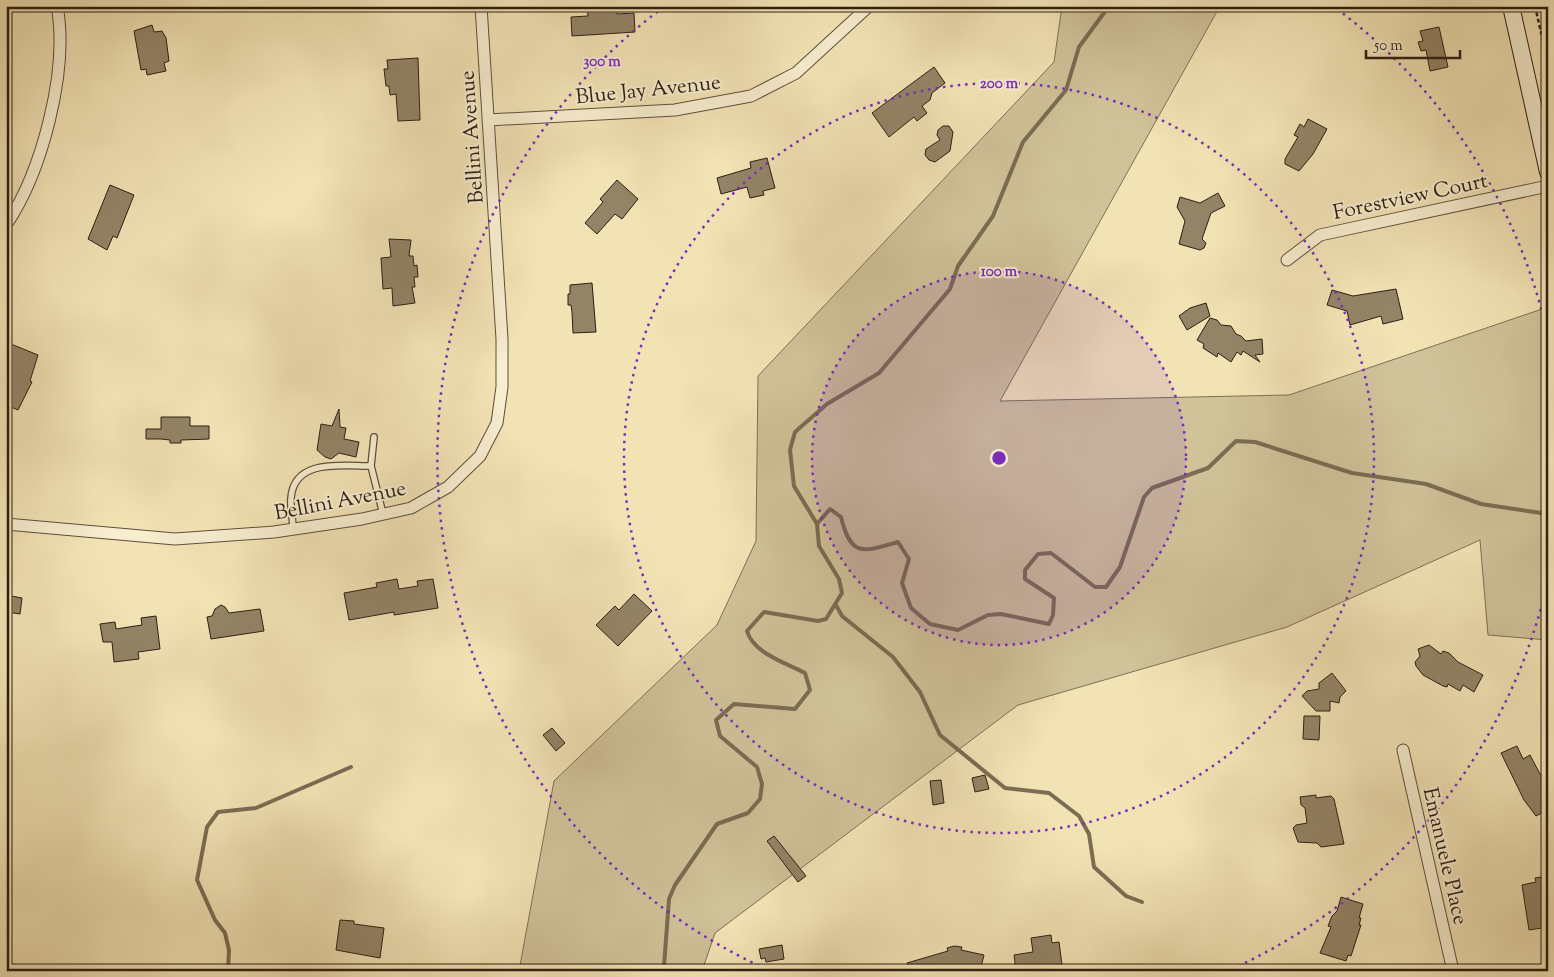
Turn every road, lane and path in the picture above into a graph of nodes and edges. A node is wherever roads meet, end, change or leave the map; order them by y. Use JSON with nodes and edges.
{"nodes":[{"id":1,"x":57,"y":6,"type":"edge"},
{"id":2,"x":481,"y":6,"type":"edge"},
{"id":3,"x":869,"y":6,"type":"edge"},
{"id":4,"x":1512,"y":6,"type":"edge"},
{"id":5,"x":1535,"y":6,"type":"edge"},
{"id":6,"x":1548,"y":63,"type":"edge"},
{"id":7,"x":488,"y":120,"type":"junction"},
{"id":8,"x":1548,"y":172,"type":"edge"},
{"id":9,"x":1548,"y":186,"type":"edge"},
{"id":10,"x":6,"y":225,"type":"edge"},
{"id":11,"x":1287,"y":260,"type":"dead end"},
{"id":12,"x":374,"y":437,"type":"dead end"},
{"id":13,"x":371,"y":466,"type":"junction"},
{"id":14,"x":383,"y":514,"type":"junction"},
{"id":15,"x":6,"y":524,"type":"edge"},
{"id":16,"x":293,"y":529,"type":"junction"},
{"id":17,"x":1403,"y":750,"type":"dead end"},
{"id":18,"x":1453,"y":971,"type":"edge"}],
"edges":[{"from":1,"to":10,"type":"street"},
{"from":2,"to":7,"type":"street","name":"Bellini Avenue"},
{"from":3,"to":7,"type":"street","name":"Blue Jay Avenue"},
{"from":4,"to":8,"type":"main road"},
{"from":5,"to":6,"type":"path"},
{"from":7,"to":14,"type":"street","name":"Bellini Avenue"},
{"from":9,"to":11,"type":"street","name":"Forestview Court"},
{"from":12,"to":13,"type":"lane"},
{"from":13,"to":14,"type":"lane"},
{"from":13,"to":16,"type":"lane"},
{"from":14,"to":16,"type":"street","name":"Bellini Avenue"},
{"from":15,"to":16,"type":"street","name":"Bellini Avenue"},
{"from":17,"to":18,"type":"street","name":"Emanuele Place"}]}
